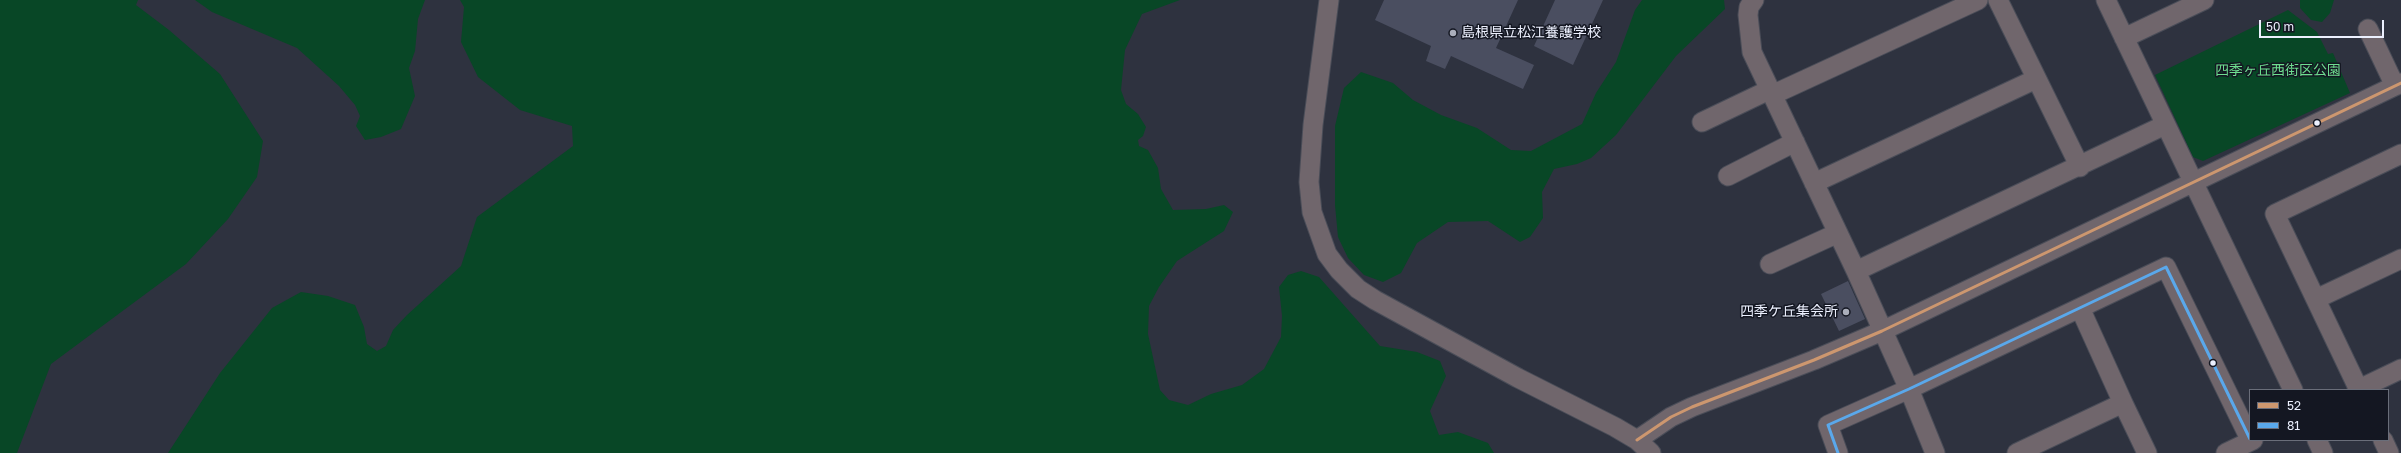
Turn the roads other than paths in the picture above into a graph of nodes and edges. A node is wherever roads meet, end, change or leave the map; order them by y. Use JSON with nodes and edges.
{"nodes":[{"id":1,"x":1330,"y":0,"type":"edge"},
{"id":2,"x":1754,"y":0,"type":"edge"},
{"id":3,"x":1978,"y":0,"type":"edge"},
{"id":4,"x":1998,"y":0,"type":"edge"},
{"id":5,"x":2106,"y":0,"type":"edge"},
{"id":6,"x":2204,"y":0,"type":"edge"},
{"id":7,"x":2368,"y":29,"type":"dead end"},
{"id":8,"x":2124,"y":38,"type":"junction"},
{"id":9,"x":2036,"y":79,"type":"junction"},
{"id":10,"x":2398,"y":84,"type":"edge"},
{"id":11,"x":1770,"y":93,"type":"junction"},
{"id":12,"x":1702,"y":122,"type":"dead end"},
{"id":13,"x":2165,"y":125,"type":"junction"},
{"id":14,"x":1794,"y":142,"type":"junction"},
{"id":15,"x":2401,"y":154,"type":"edge"},
{"id":16,"x":2080,"y":167,"type":"junction"},
{"id":17,"x":1728,"y":176,"type":"dead end"},
{"id":18,"x":2194,"y":182,"type":"junction"},
{"id":19,"x":1814,"y":183,"type":"junction"},
{"id":20,"x":1838,"y":233,"type":"junction"},
{"id":21,"x":2401,"y":259,"type":"edge"},
{"id":22,"x":1770,"y":264,"type":"dead end"},
{"id":23,"x":1856,"y":271,"type":"junction"},
{"id":24,"x":2316,"y":299,"type":"junction"},
{"id":25,"x":2080,"y":308,"type":"junction"},
{"id":26,"x":1882,"y":331,"type":"junction"},
{"id":27,"x":2401,"y":369,"type":"edge"},
{"id":28,"x":1909,"y":389,"type":"junction"},
{"id":29,"x":2293,"y":389,"type":"edge"},
{"id":30,"x":2358,"y":389,"type":"edge"},
{"id":31,"x":2360,"y":389,"type":"edge"},
{"id":32,"x":2123,"y":403,"type":"junction"},
{"id":33,"x":2249,"y":437,"type":"edge"},
{"id":34,"x":1637,"y":440,"type":"junction"},
{"id":35,"x":2317,"y":441,"type":"edge"},
{"id":36,"x":2383,"y":441,"type":"edge"},
{"id":37,"x":2252,"y":443,"type":"edge"},
{"id":38,"x":1651,"y":453,"type":"edge"},
{"id":39,"x":1838,"y":453,"type":"edge"},
{"id":40,"x":1935,"y":453,"type":"edge"},
{"id":41,"x":2017,"y":453,"type":"edge"},
{"id":42,"x":2147,"y":453,"type":"edge"},
{"id":43,"x":2226,"y":453,"type":"edge"},
{"id":44,"x":2323,"y":453,"type":"edge"},
{"id":45,"x":2389,"y":453,"type":"edge"}],
"edges":[{"from":1,"to":34,"type":"street"},
{"from":2,"to":11,"type":"street"},
{"from":3,"to":11,"type":"street"},
{"from":4,"to":9,"type":"street"},
{"from":5,"to":8,"type":"street"},
{"from":6,"to":8,"type":"street"},
{"from":7,"to":10,"type":"street"},
{"from":8,"to":13,"type":"street"},
{"from":9,"to":16,"type":"street"},
{"from":9,"to":19,"type":"street"},
{"from":10,"to":18,"type":"street"},
{"from":11,"to":12,"type":"street"},
{"from":11,"to":14,"type":"street"},
{"from":13,"to":16,"type":"street"},
{"from":13,"to":18,"type":"street"},
{"from":14,"to":17,"type":"street"},
{"from":14,"to":19,"type":"street"},
{"from":15,"to":24,"type":"street"},
{"from":16,"to":23,"type":"street"},
{"from":18,"to":26,"type":"street"},
{"from":18,"to":29,"type":"street"},
{"from":19,"to":20,"type":"street"},
{"from":20,"to":22,"type":"street"},
{"from":20,"to":23,"type":"street"},
{"from":21,"to":24,"type":"street"},
{"from":23,"to":26,"type":"street"},
{"from":24,"to":30,"type":"street"},
{"from":25,"to":28,"type":"street"},
{"from":25,"to":32,"type":"street"},
{"from":25,"to":33,"type":"street"},
{"from":26,"to":28,"type":"street"},
{"from":26,"to":34,"type":"street"},
{"from":27,"to":31,"type":"street"},
{"from":28,"to":39,"type":"street"},
{"from":28,"to":40,"type":"street"},
{"from":32,"to":41,"type":"street"},
{"from":32,"to":42,"type":"street"},
{"from":34,"to":38,"type":"street"},
{"from":35,"to":44,"type":"street"},
{"from":36,"to":45,"type":"street"},
{"from":37,"to":43,"type":"street"}]}
